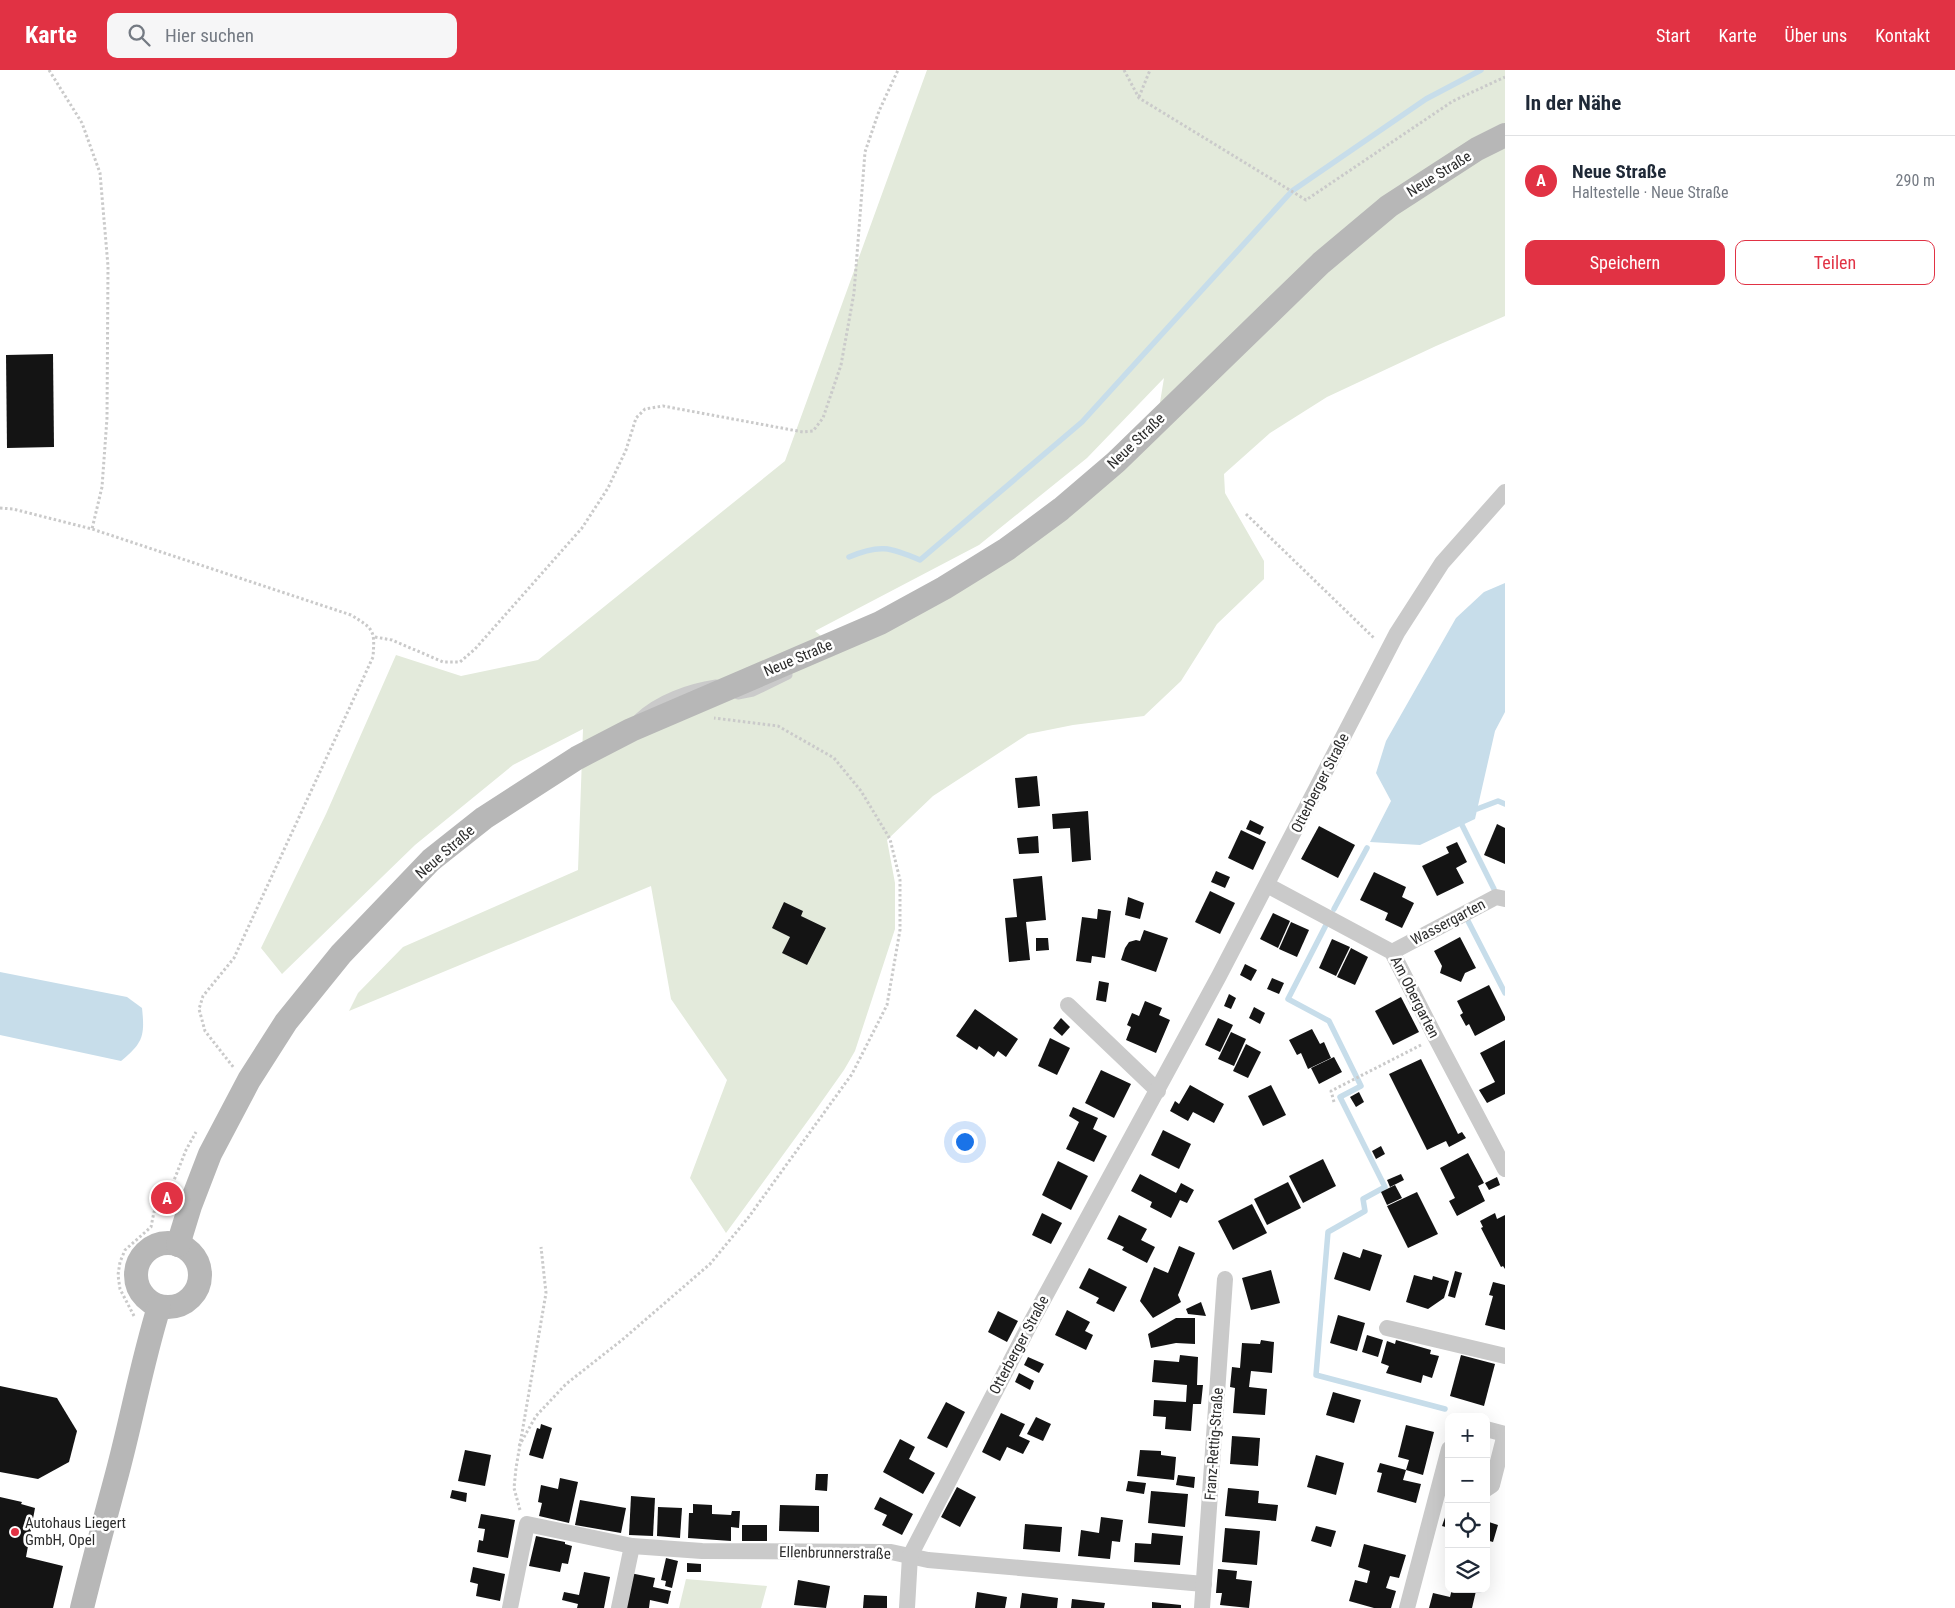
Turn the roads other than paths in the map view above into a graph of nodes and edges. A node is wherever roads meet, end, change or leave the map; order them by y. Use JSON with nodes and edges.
{"nodes":[{"id":1,"x":1505,"y":135,"type":"edge"},
{"id":2,"x":1505,"y":492,"type":"edge"},
{"id":3,"x":827,"y":646,"type":"junction"},
{"id":4,"x":751,"y":678,"type":"junction"},
{"id":5,"x":703,"y":710,"type":"junction"},
{"id":6,"x":616,"y":738,"type":"junction"},
{"id":7,"x":1267,"y":885,"type":"junction"},
{"id":8,"x":1505,"y":899,"type":"edge"},
{"id":9,"x":1392,"y":952,"type":"junction"},
{"id":10,"x":1068,"y":1005,"type":"dead end"},
{"id":11,"x":1158,"y":1091,"type":"junction"},
{"id":12,"x":1505,"y":1168,"type":"edge"},
{"id":13,"x":178,"y":1245,"type":"junction"},
{"id":14,"x":1225,"y":1279,"type":"dead end"},
{"id":15,"x":159,"y":1307,"type":"junction"},
{"id":16,"x":1387,"y":1328,"type":"dead end"},
{"id":17,"x":1505,"y":1356,"type":"edge"},
{"id":18,"x":1490,"y":1430,"type":"edge"},
{"id":19,"x":1505,"y":1434,"type":"edge"},
{"id":20,"x":1445,"y":1482,"type":"edge"},
{"id":21,"x":1490,"y":1486,"type":"edge"},
{"id":22,"x":632,"y":1546,"type":"junction"},
{"id":23,"x":910,"y":1556,"type":"junction"},
{"id":24,"x":1204,"y":1584,"type":"junction"},
{"id":25,"x":82,"y":1608,"type":"edge"},
{"id":26,"x":510,"y":1608,"type":"edge"},
{"id":27,"x":619,"y":1608,"type":"edge"},
{"id":28,"x":907,"y":1608,"type":"edge"},
{"id":29,"x":1202,"y":1608,"type":"edge"},
{"id":30,"x":1407,"y":1608,"type":"edge"}],
"edges":[{"from":1,"to":3,"type":"main road","name":"Neue Straße"},
{"from":2,"to":7,"type":"street","name":"Otterberger Straße"},
{"from":3,"to":4,"type":"main road","name":"Neue Straße"},
{"from":3,"to":5,"type":"lane"},
{"from":4,"to":5,"type":"main road","name":"Neue Straße"},
{"from":4,"to":6,"type":"lane"},
{"from":5,"to":6,"type":"main road","name":"Neue Straße"},
{"from":6,"to":13,"type":"main road","name":"Neue Straße"},
{"from":7,"to":9,"type":"street","name":"Am Obergarten"},
{"from":7,"to":11,"type":"street","name":"Otterberger Straße"},
{"from":8,"to":9,"type":"street","name":"Wassergarten"},
{"from":9,"to":12,"type":"street","name":"Am Obergarten"},
{"from":10,"to":11,"type":"street"},
{"from":11,"to":23,"type":"street","name":"Otterberger Straße"},
{"from":13,"to":15,"type":"main road"},
{"from":13,"to":15,"type":"main road"},
{"from":14,"to":24,"type":"street","name":"Franz-Rettig-Straße"},
{"from":15,"to":25,"type":"main road"},
{"from":16,"to":17,"type":"street"},
{"from":18,"to":19,"type":"street"},
{"from":19,"to":21,"type":"street"},
{"from":20,"to":30,"type":"street"},
{"from":22,"to":23,"type":"street","name":"Ellenbrunnerstraße"},
{"from":22,"to":26,"type":"street","name":"Ellenbrunnerstraße"},
{"from":22,"to":27,"type":"street"},
{"from":23,"to":24,"type":"street","name":"Ellenbrunnerstraße"},
{"from":23,"to":28,"type":"street","name":"Otterberger Straße"},
{"from":24,"to":29,"type":"street","name":"Franz-Rettig-Straße"}]}
